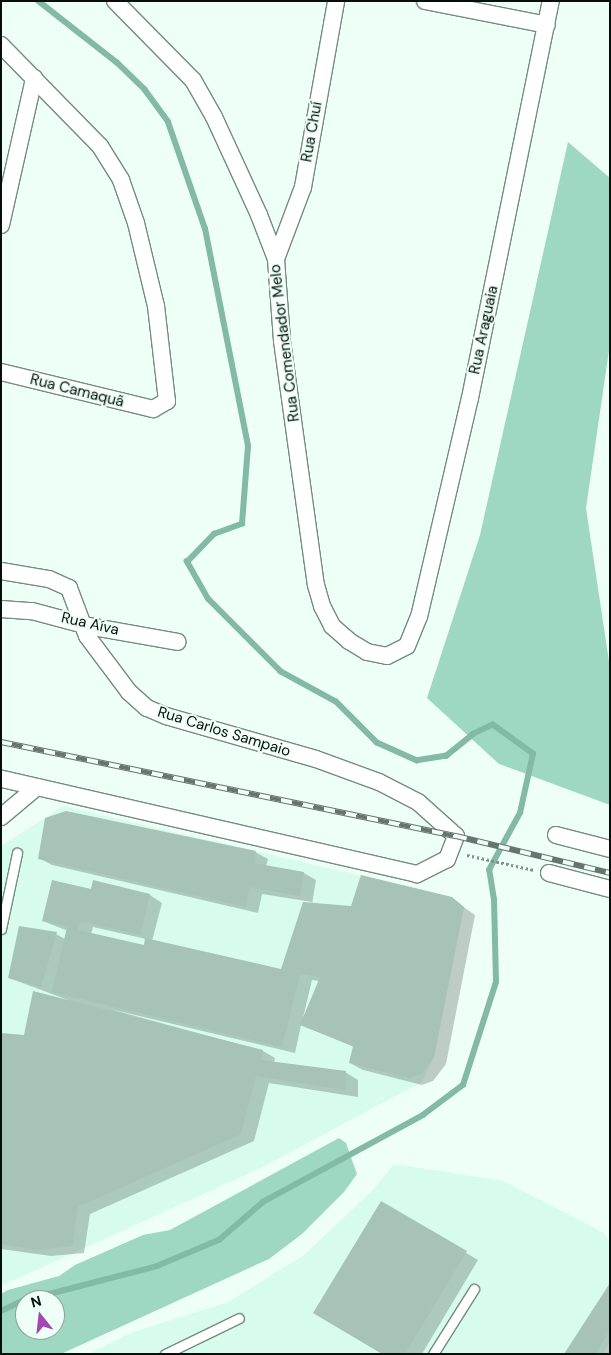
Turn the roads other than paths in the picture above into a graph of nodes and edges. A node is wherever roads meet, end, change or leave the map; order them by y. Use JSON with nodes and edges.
{"nodes":[{"id":1,"x":115,"y":1,"type":"edge"},
{"id":2,"x":336,"y":1,"type":"edge"},
{"id":3,"x":425,"y":1,"type":"edge"},
{"id":4,"x":551,"y":1,"type":"edge"},
{"id":5,"x":546,"y":25,"type":"junction"},
{"id":6,"x":1,"y":45,"type":"edge"},
{"id":7,"x":34,"y":78,"type":"junction"},
{"id":8,"x":1,"y":225,"type":"edge"},
{"id":9,"x":276,"y":259,"type":"junction"},
{"id":10,"x":1,"y":372,"type":"edge"},
{"id":11,"x":1,"y":571,"type":"edge"},
{"id":12,"x":1,"y":609,"type":"edge"},
{"id":13,"x":80,"y":623,"type":"junction"},
{"id":14,"x":178,"y":642,"type":"dead end"},
{"id":15,"x":398,"y":653,"type":"joint"},
{"id":16,"x":1,"y":779,"type":"edge"},
{"id":17,"x":37,"y":787,"type":"junction"},
{"id":18,"x":1,"y":818,"type":"edge"},
{"id":19,"x":556,"y":835,"type":"dead end"},
{"id":20,"x":610,"y":849,"type":"edge"},
{"id":21,"x":17,"y":853,"type":"dead end"},
{"id":22,"x":549,"y":873,"type":"road end"},
{"id":23,"x":610,"y":889,"type":"edge"},
{"id":24,"x":1,"y":929,"type":"edge"},
{"id":25,"x":474,"y":1289,"type":"dead end"},
{"id":26,"x":239,"y":1318,"type":"dead end"},
{"id":27,"x":165,"y":1354,"type":"edge"},
{"id":28,"x":433,"y":1354,"type":"edge"}],
"edges":[{"from":1,"to":9,"type":"street","name":"Rua Comendador Melo"},
{"from":2,"to":9,"type":"street","name":"Rua Chuí"},
{"from":3,"to":5,"type":"street"},
{"from":4,"to":5,"type":"street","name":"Rua Araguaia"},
{"from":5,"to":15,"type":"street","name":"Rua Araguaia"},
{"from":6,"to":7,"type":"street"},
{"from":7,"to":8,"type":"street"},
{"from":7,"to":10,"type":"street","name":"Rua Camaquã"},
{"from":9,"to":15,"type":"street","name":"Rua Comendador Melo"},
{"from":11,"to":13,"type":"street","name":"Rua Carlos Sampaio"},
{"from":12,"to":13,"type":"street","name":"Rua Aíva"},
{"from":13,"to":14,"type":"street","name":"Rua Aíva"},
{"from":13,"to":17,"type":"street","name":"Rua Carlos Sampaio"},
{"from":16,"to":17,"type":"street"},
{"from":17,"to":18,"type":"street"},
{"from":19,"to":20,"type":"street"},
{"from":21,"to":24,"type":"lane"},
{"from":22,"to":23,"type":"street"},
{"from":25,"to":28,"type":"lane"},
{"from":26,"to":27,"type":"lane"}]}
